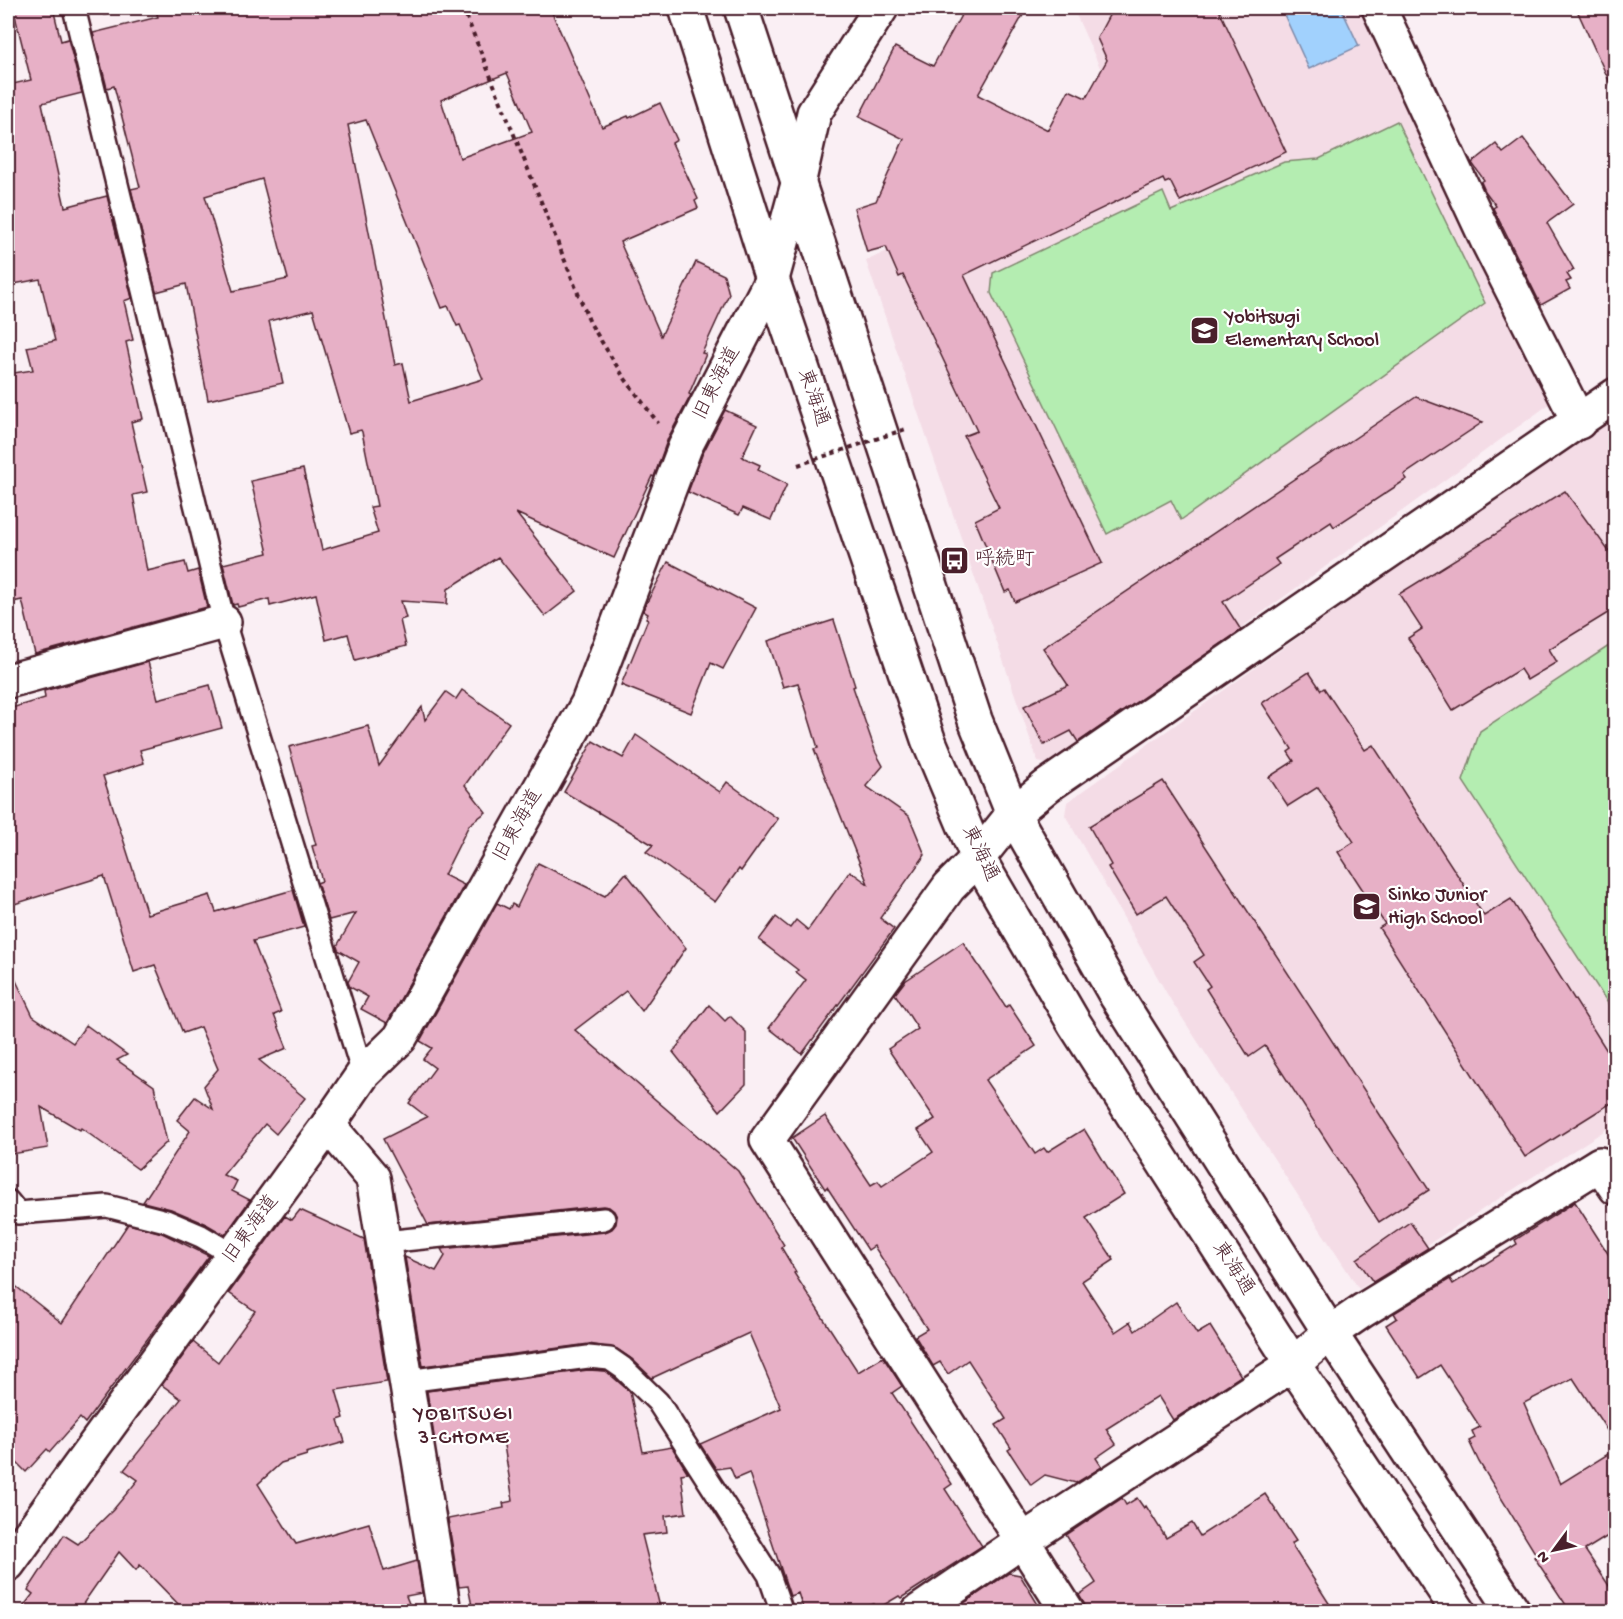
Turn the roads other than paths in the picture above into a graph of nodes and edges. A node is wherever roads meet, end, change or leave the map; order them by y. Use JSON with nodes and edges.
{"nodes":[{"id":1,"x":74,"y":8,"type":"edge"},
{"id":2,"x":686,"y":8,"type":"edge"},
{"id":3,"x":741,"y":8,"type":"edge"},
{"id":4,"x":881,"y":8,"type":"edge"},
{"id":5,"x":1379,"y":8,"type":"edge"},
{"id":6,"x":798,"y":184,"type":"junction"},
{"id":7,"x":771,"y":279,"type":"junction"},
{"id":8,"x":1616,"y":395,"type":"edge"},
{"id":9,"x":1579,"y":422,"type":"junction"},
{"id":10,"x":224,"y":622,"type":"junction"},
{"id":11,"x":8,"y":681,"type":"edge"},
{"id":12,"x":1013,"y":814,"type":"junction"},
{"id":13,"x":978,"y":858,"type":"junction"},
{"id":14,"x":363,"y":1074,"type":"junction"},
{"id":15,"x":328,"y":1125,"type":"junction"},
{"id":16,"x":1616,"y":1188,"type":"edge"},
{"id":17,"x":8,"y":1201,"type":"edge"},
{"id":18,"x":604,"y":1219,"type":"dead end"},
{"id":19,"x":385,"y":1242,"type":"junction"},
{"id":20,"x":233,"y":1255,"type":"junction"},
{"id":21,"x":1330,"y":1334,"type":"junction"},
{"id":22,"x":1293,"y":1364,"type":"junction"},
{"id":23,"x":407,"y":1382,"type":"junction"},
{"id":24,"x":1022,"y":1541,"type":"junction"},
{"id":25,"x":8,"y":1564,"type":"edge"},
{"id":26,"x":444,"y":1611,"type":"edge"},
{"id":27,"x":782,"y":1611,"type":"edge"},
{"id":28,"x":918,"y":1611,"type":"edge"},
{"id":29,"x":1068,"y":1611,"type":"edge"},
{"id":30,"x":1459,"y":1611,"type":"edge"},
{"id":31,"x":1514,"y":1611,"type":"edge"}],
"edges":[{"from":1,"to":10,"type":"lane"},
{"from":2,"to":7,"type":"street","name":"東海通"},
{"from":3,"to":6,"type":"street"},
{"from":4,"to":6,"type":"street","name":"旧東海道"},
{"from":5,"to":9,"type":"street"},
{"from":6,"to":7,"type":"street","name":"旧東海道"},
{"from":6,"to":12,"type":"street"},
{"from":7,"to":13,"type":"street","name":"東海通"},
{"from":7,"to":14,"type":"street","name":"旧東海道"},
{"from":8,"to":9,"type":"street"},
{"from":9,"to":12,"type":"street"},
{"from":10,"to":11,"type":"street"},
{"from":10,"to":14,"type":"lane"},
{"from":12,"to":13,"type":"street"},
{"from":12,"to":21,"type":"street"},
{"from":13,"to":22,"type":"street","name":"東海通"},
{"from":13,"to":24,"type":"street"},
{"from":14,"to":15,"type":"street","name":"旧東海道"},
{"from":15,"to":19,"type":"street"},
{"from":15,"to":20,"type":"street","name":"旧東海道"},
{"from":16,"to":21,"type":"street"},
{"from":17,"to":20,"type":"lane"},
{"from":18,"to":19,"type":"lane"},
{"from":19,"to":23,"type":"street"},
{"from":20,"to":25,"type":"street","name":"旧東海道"},
{"from":21,"to":22,"type":"street"},
{"from":21,"to":31,"type":"street"},
{"from":22,"to":24,"type":"street"},
{"from":22,"to":30,"type":"street","name":"東海通"},
{"from":23,"to":26,"type":"street"},
{"from":23,"to":27,"type":"lane"},
{"from":24,"to":28,"type":"street"},
{"from":24,"to":29,"type":"street"}]}
